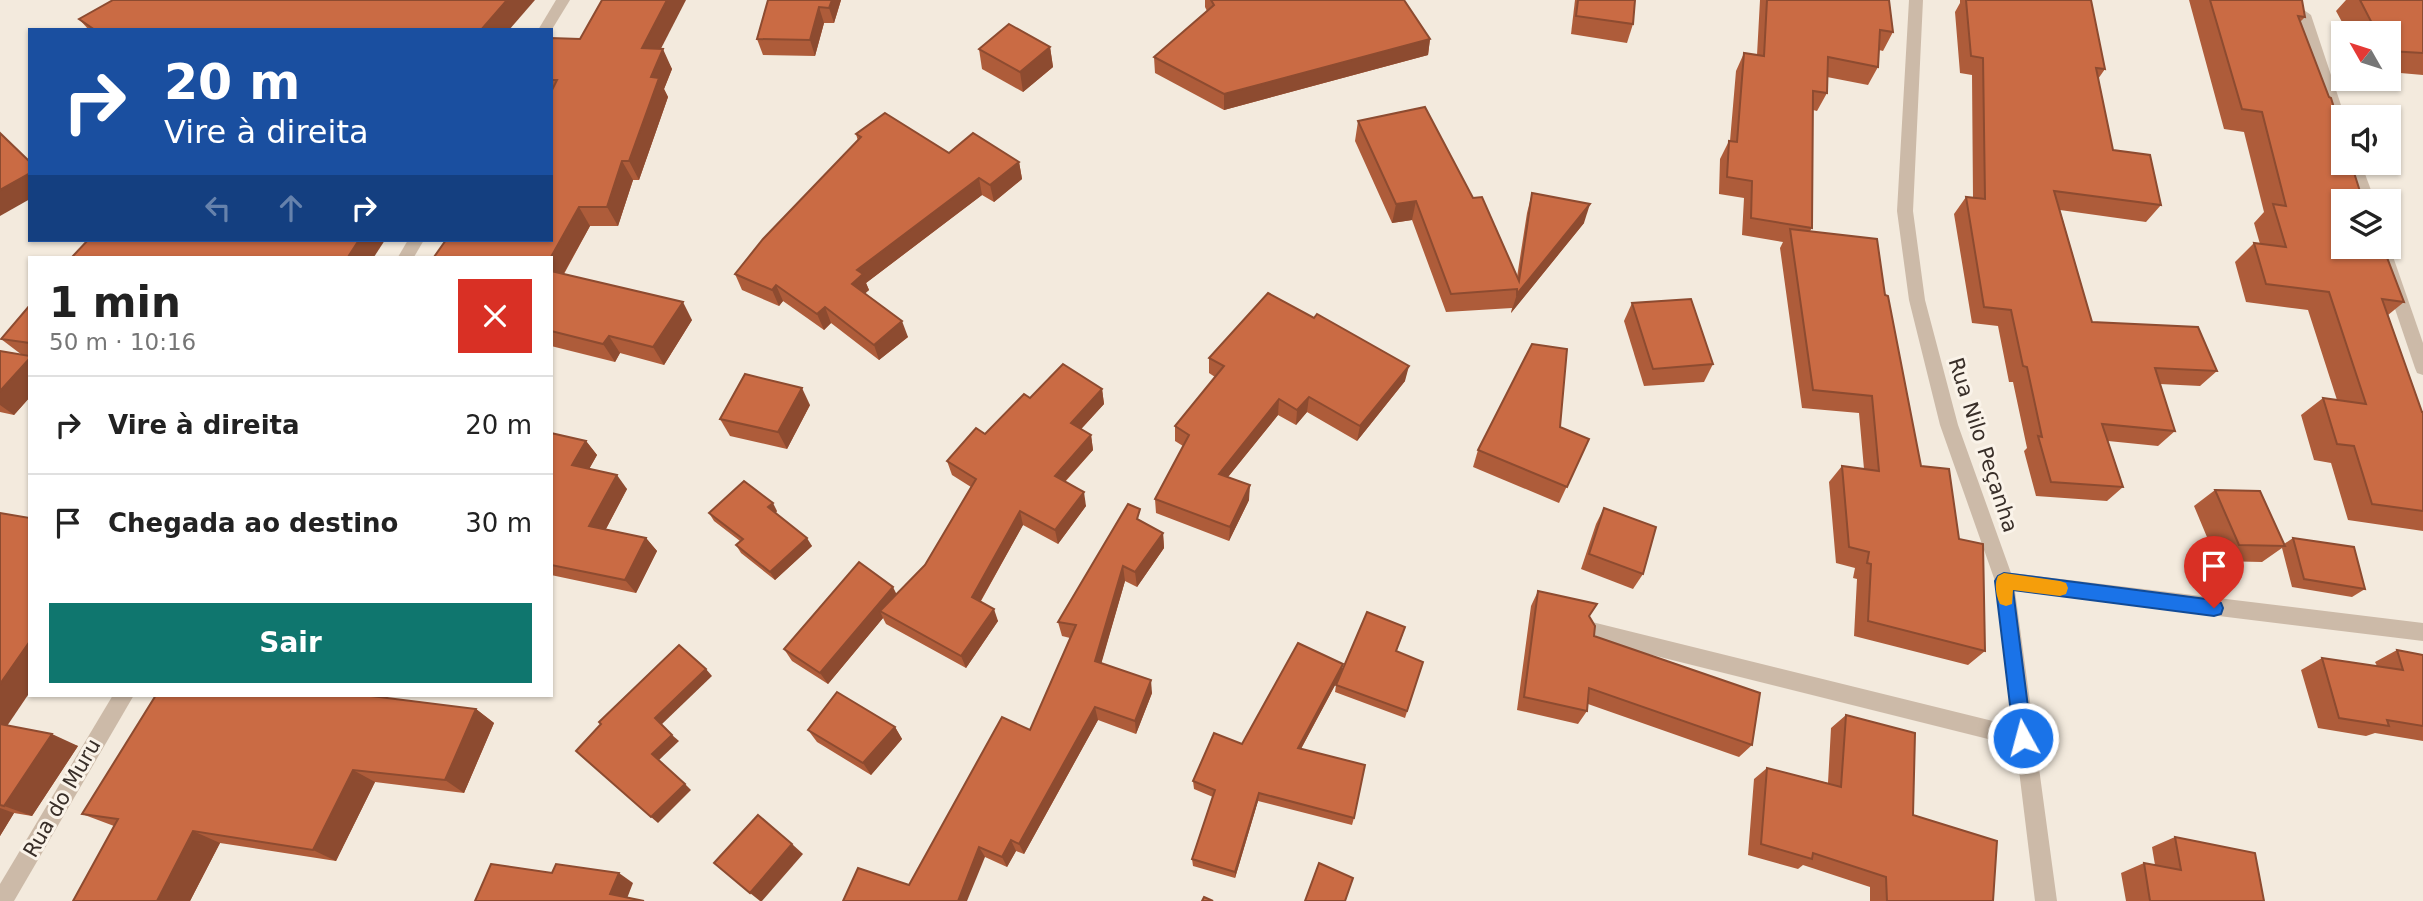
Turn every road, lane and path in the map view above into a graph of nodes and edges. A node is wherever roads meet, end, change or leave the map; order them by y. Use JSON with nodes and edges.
{"nodes":[{"id":1,"x":563,"y":0,"type":"edge"},
{"id":2,"x":1916,"y":0,"type":"edge"},
{"id":3,"x":2304,"y":15,"type":"edge"},
{"id":4,"x":546,"y":28,"type":"edge"},
{"id":5,"x":2334,"y":105,"type":"edge"},
{"id":6,"x":2386,"y":259,"type":"edge"},
{"id":7,"x":2423,"y":368,"type":"edge"},
{"id":8,"x":2004,"y":581,"type":"junction"},
{"id":9,"x":1592,"y":631,"type":"edge"},
{"id":10,"x":2423,"y":632,"type":"edge"},
{"id":11,"x":123,"y":697,"type":"edge"},
{"id":12,"x":2023,"y":738,"type":"junction"},
{"id":13,"x":2,"y":901,"type":"edge"},
{"id":14,"x":2046,"y":901,"type":"edge"}],
"edges":[{"from":1,"to":4,"type":"street"},
{"from":2,"to":8,"type":"street","name":"Rua Nilo Peçanha"},
{"from":3,"to":5,"type":"street"},
{"from":6,"to":7,"type":"street"},
{"from":8,"to":10,"type":"street"},
{"from":8,"to":12,"type":"street","name":"Rua Nilo Peçanha"},
{"from":9,"to":12,"type":"street"},
{"from":11,"to":13,"type":"street","name":"Rua do Muru"},
{"from":12,"to":14,"type":"street","name":"Rua Nilo Peçanha"}]}
